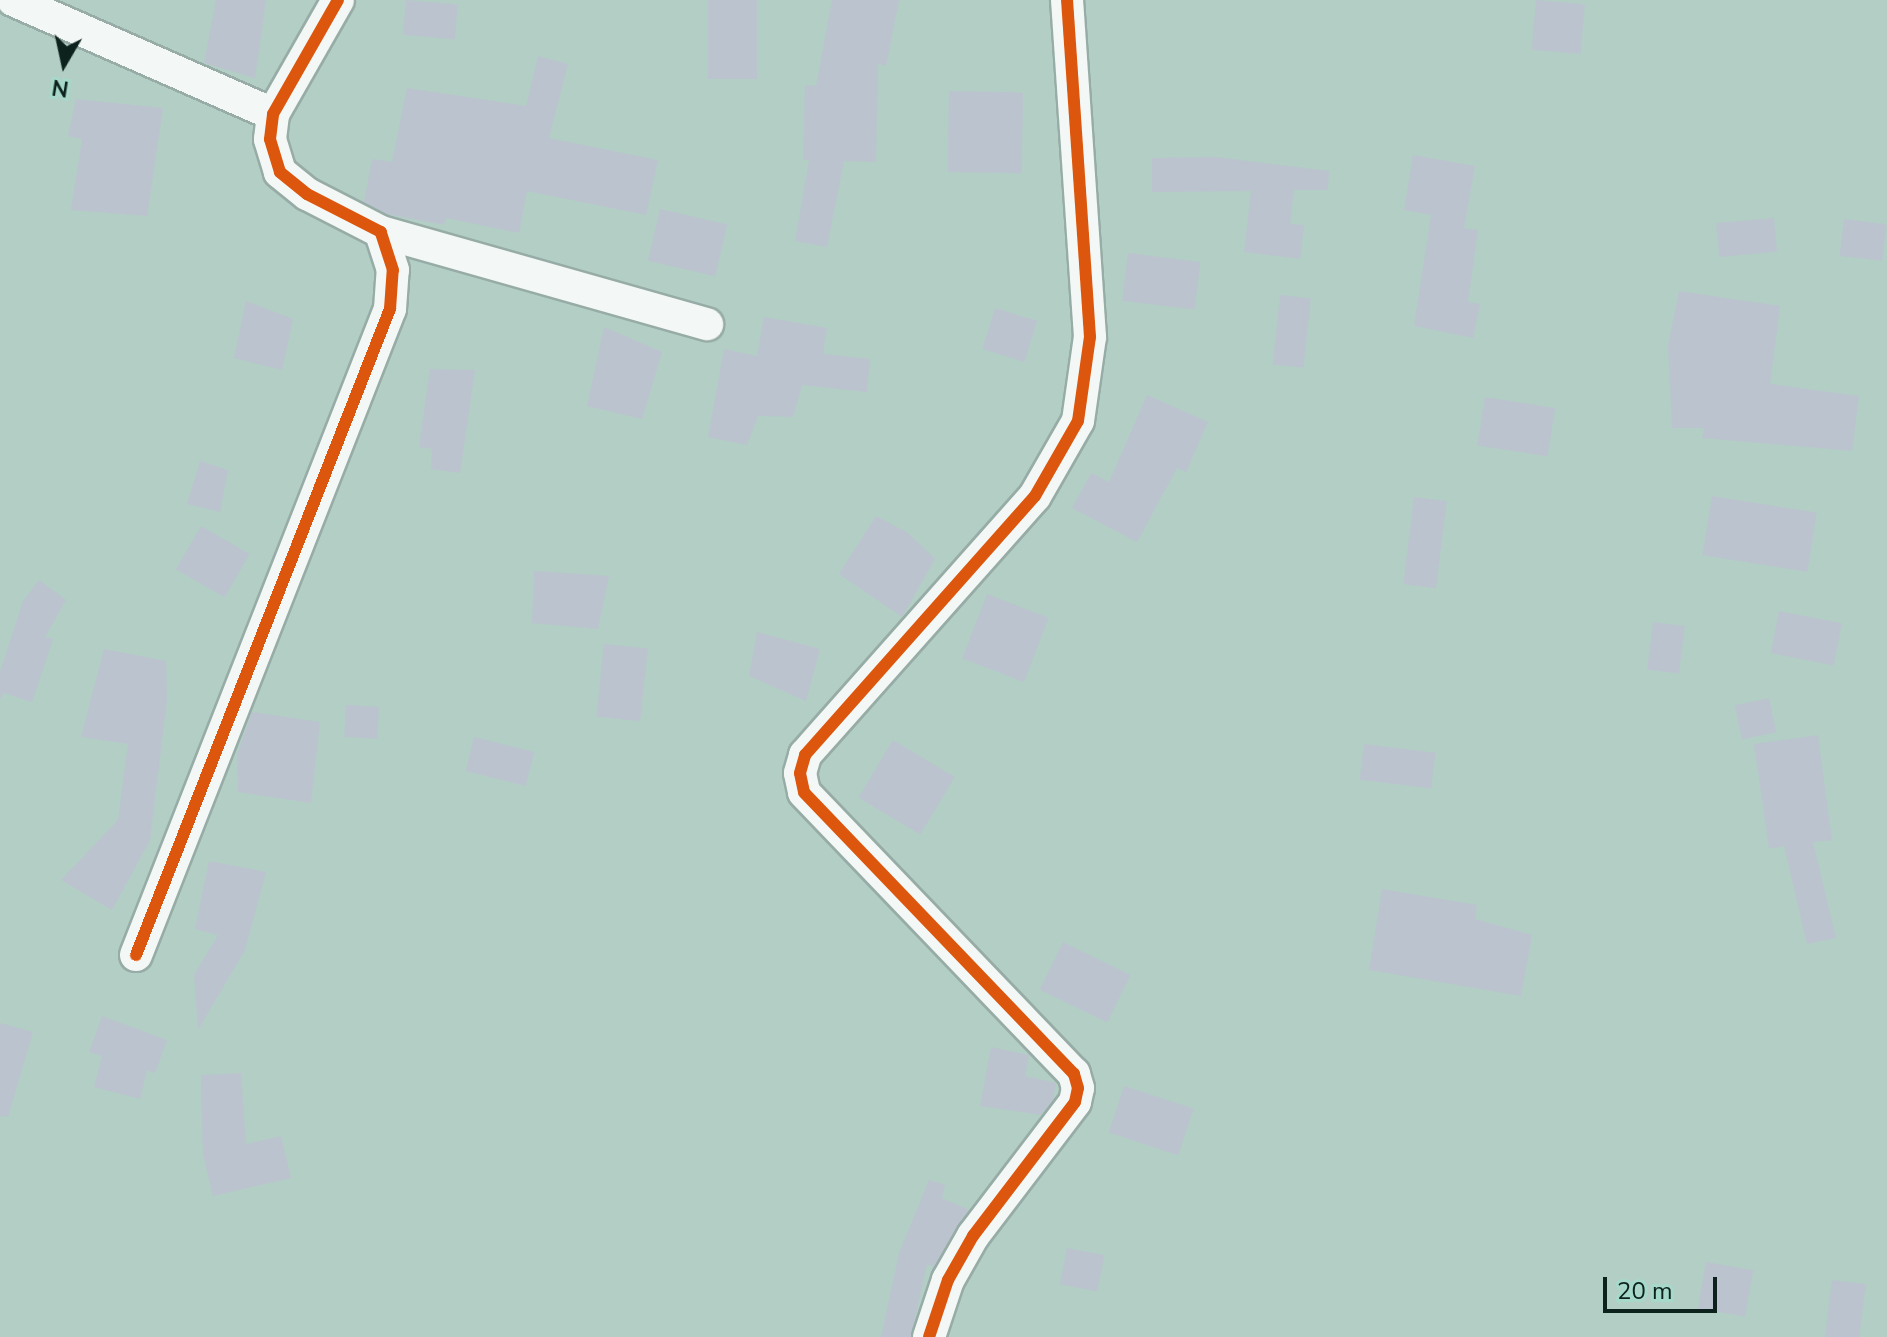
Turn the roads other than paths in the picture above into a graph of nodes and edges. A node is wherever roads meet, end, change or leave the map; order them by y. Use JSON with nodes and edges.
{"nodes":[{"id":1,"x":13,"y":0,"type":"edge"},
{"id":2,"x":338,"y":0,"type":"edge"},
{"id":3,"x":1067,"y":0,"type":"edge"},
{"id":4,"x":273,"y":114,"type":"junction"},
{"id":5,"x":381,"y":232,"type":"junction"},
{"id":6,"x":707,"y":324,"type":"dead end"},
{"id":7,"x":136,"y":955,"type":"dead end"},
{"id":8,"x":929,"y":1337,"type":"edge"}],
"edges":[{"from":1,"to":4,"type":"street"},
{"from":2,"to":4,"type":"street"},
{"from":3,"to":8,"type":"street"},
{"from":4,"to":5,"type":"street"},
{"from":5,"to":6,"type":"street"},
{"from":5,"to":7,"type":"street"}]}
